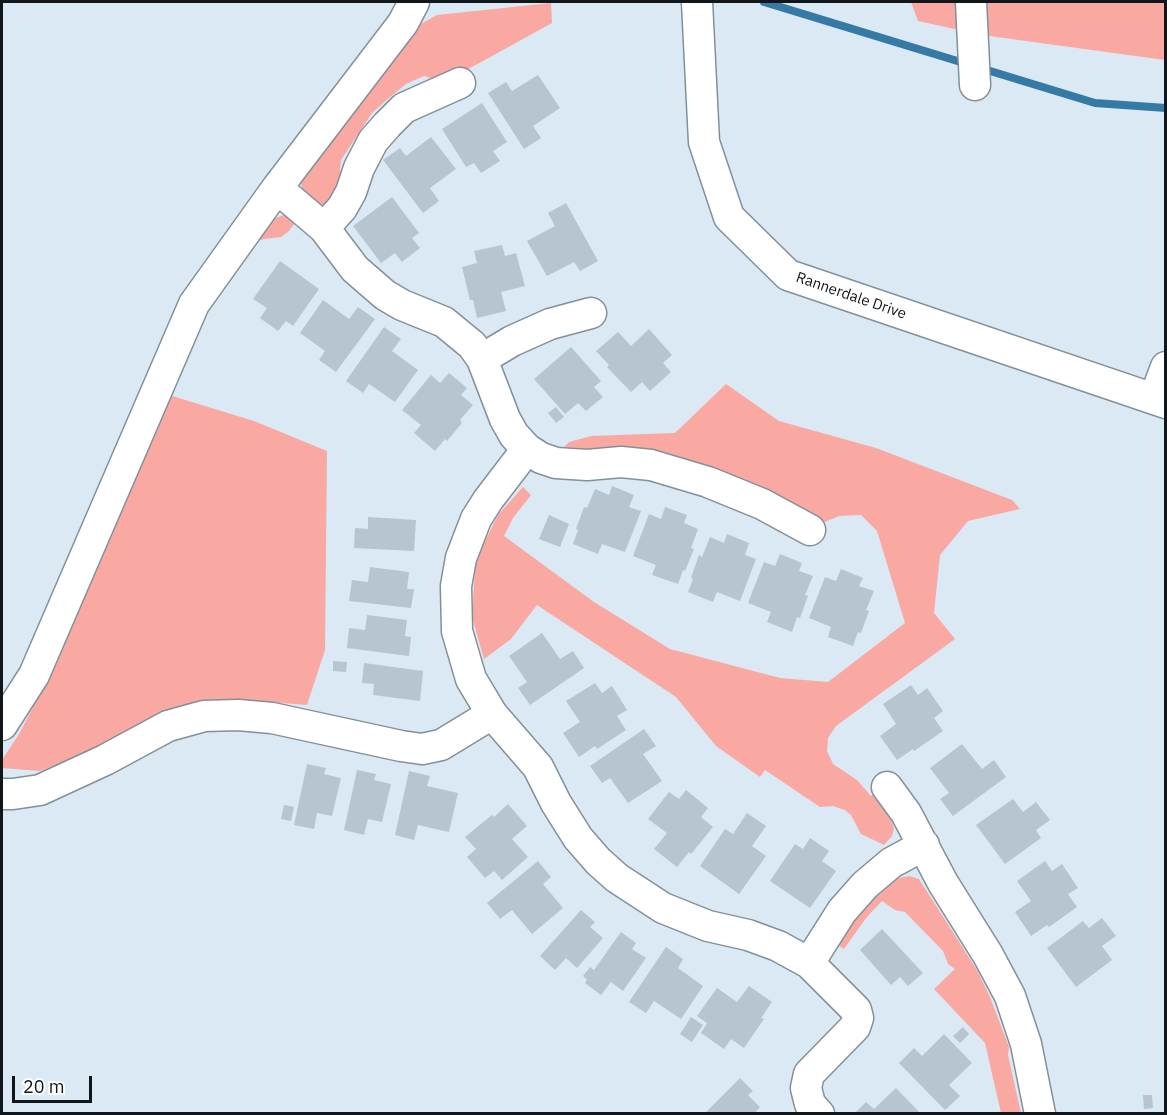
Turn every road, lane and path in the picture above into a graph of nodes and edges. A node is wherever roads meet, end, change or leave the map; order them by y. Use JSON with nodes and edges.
{"nodes":[{"id":1,"x":414,"y":2,"type":"edge"},
{"id":2,"x":697,"y":2,"type":"edge"},
{"id":3,"x":971,"y":2,"type":"edge"},
{"id":4,"x":460,"y":83,"type":"dead end"},
{"id":5,"x":975,"y":85,"type":"dead end"},
{"id":6,"x":277,"y":188,"type":"junction"},
{"id":7,"x":324,"y":228,"type":"junction"},
{"id":8,"x":591,"y":313,"type":"dead end"},
{"id":9,"x":482,"y":359,"type":"junction"},
{"id":10,"x":1166,"y":367,"type":"edge"},
{"id":11,"x":1160,"y":401,"type":"edge"},
{"id":12,"x":528,"y":449,"type":"junction"},
{"id":13,"x":810,"y":530,"type":"dead end"},
{"id":14,"x":492,"y":714,"type":"junction"},
{"id":15,"x":2,"y":725,"type":"edge"},
{"id":16,"x":887,"y":787,"type":"dead end"},
{"id":17,"x":2,"y":794,"type":"edge"},
{"id":18,"x":924,"y":845,"type":"junction"},
{"id":19,"x":809,"y":963,"type":"junction"},
{"id":20,"x":819,"y":1113,"type":"edge"},
{"id":21,"x":1040,"y":1113,"type":"edge"}],
"edges":[{"from":1,"to":6,"type":"street"},
{"from":2,"to":11,"type":"street","name":"Rannerdale Drive"},
{"from":3,"to":5,"type":"street"},
{"from":4,"to":7,"type":"street"},
{"from":6,"to":7,"type":"street"},
{"from":6,"to":15,"type":"street"},
{"from":7,"to":9,"type":"street"},
{"from":8,"to":9,"type":"street"},
{"from":9,"to":12,"type":"street"},
{"from":10,"to":11,"type":"street"},
{"from":12,"to":13,"type":"street"},
{"from":12,"to":14,"type":"street"},
{"from":14,"to":17,"type":"street"},
{"from":14,"to":19,"type":"street"},
{"from":16,"to":18,"type":"street"},
{"from":18,"to":19,"type":"street"},
{"from":18,"to":21,"type":"street"},
{"from":19,"to":20,"type":"street"}]}
